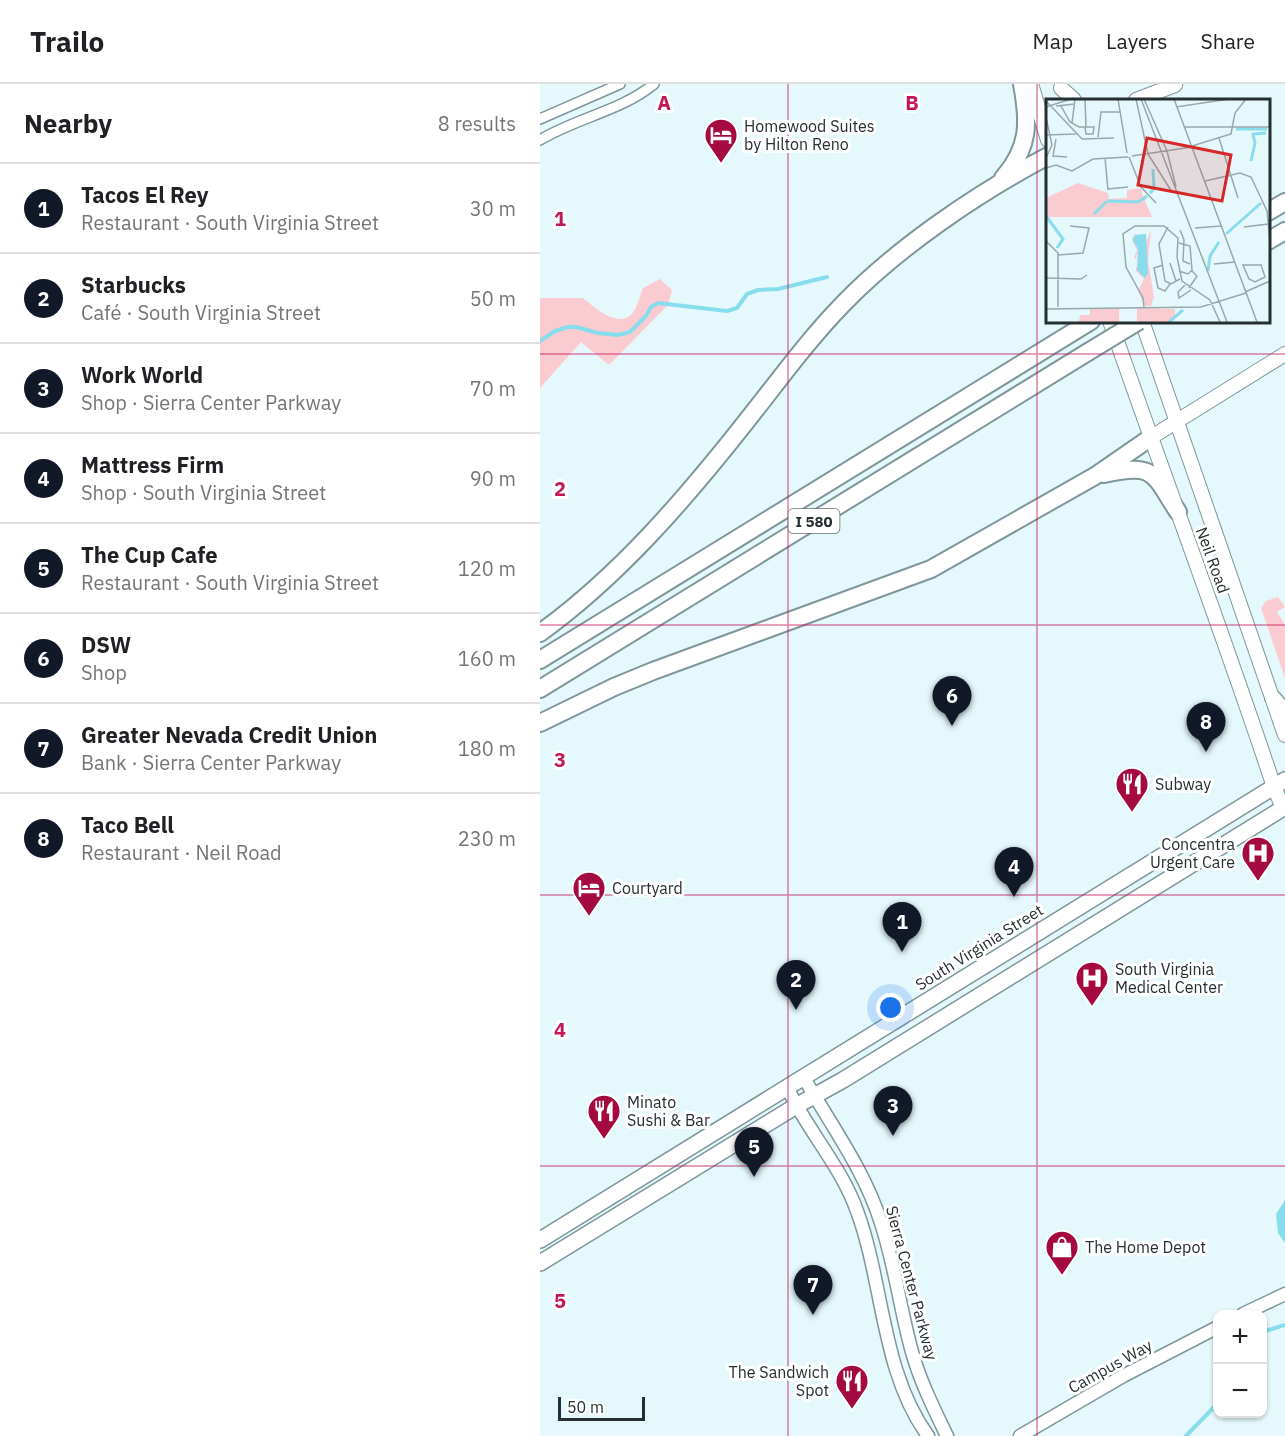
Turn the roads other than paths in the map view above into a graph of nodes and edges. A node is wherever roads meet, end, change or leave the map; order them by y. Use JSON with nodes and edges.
{"nodes":[{"id":1,"x":620,"y":84,"type":"edge"},
{"id":2,"x":654,"y":84,"type":"edge"},
{"id":3,"x":1022,"y":84,"type":"edge"},
{"id":4,"x":1031,"y":84,"type":"edge"},
{"id":5,"x":1175,"y":84,"type":"edge"},
{"id":6,"x":1139,"y":99,"type":"edge"},
{"id":7,"x":1151,"y":99,"type":"edge"},
{"id":8,"x":540,"y":119,"type":"edge"},
{"id":9,"x":1046,"y":133,"type":"edge"},
{"id":10,"x":540,"y":140,"type":"edge"},
{"id":11,"x":1046,"y":157,"type":"edge"},
{"id":12,"x":997,"y":185,"type":"junction"},
{"id":13,"x":1285,"y":202,"type":"edge"},
{"id":14,"x":1270,"y":211,"type":"edge"},
{"id":15,"x":1285,"y":231,"type":"edge"},
{"id":16,"x":1270,"y":240,"type":"edge"},
{"id":17,"x":1110,"y":322,"type":"edge"},
{"id":18,"x":1139,"y":322,"type":"edge"},
{"id":19,"x":1141,"y":322,"type":"edge"},
{"id":20,"x":1085,"y":324,"type":"edge"},
{"id":21,"x":1285,"y":354,"type":"edge"},
{"id":22,"x":1177,"y":421,"type":"junction"},
{"id":23,"x":1150,"y":438,"type":"junction"},
{"id":24,"x":1095,"y":476,"type":"junction"},
{"id":25,"x":1178,"y":512,"type":"junction"},
{"id":26,"x":540,"y":633,"type":"edge"},
{"id":27,"x":540,"y":660,"type":"edge"},
{"id":28,"x":540,"y":689,"type":"edge"},
{"id":29,"x":1273,"y":698,"type":"junction"},
{"id":30,"x":1285,"y":712,"type":"edge"},
{"id":31,"x":540,"y":723,"type":"edge"},
{"id":32,"x":1285,"y":735,"type":"edge"},
{"id":33,"x":1279,"y":784,"type":"edge"},
{"id":34,"x":1284,"y":808,"type":"edge"},
{"id":35,"x":804,"y":1078,"type":"junction"},
{"id":36,"x":788,"y":1088,"type":"junction"},
{"id":37,"x":815,"y":1096,"type":"junction"},
{"id":38,"x":796,"y":1106,"type":"junction"},
{"id":39,"x":540,"y":1240,"type":"edge"},
{"id":40,"x":540,"y":1263,"type":"edge"},
{"id":41,"x":1285,"y":1294,"type":"edge"},
{"id":42,"x":1251,"y":1310,"type":"edge"},
{"id":43,"x":1213,"y":1330,"type":"edge"},
{"id":44,"x":928,"y":1436,"type":"edge"},
{"id":45,"x":947,"y":1436,"type":"edge"},
{"id":46,"x":1020,"y":1436,"type":"edge"}],
"edges":[{"from":1,"to":8,"type":"street"},
{"from":2,"to":10,"type":"street"},
{"from":3,"to":12,"type":"highway"},
{"from":4,"to":9,"type":"main road"},
{"from":5,"to":6,"type":"main road"},
{"from":5,"to":7,"type":"main road"},
{"from":11,"to":12,"type":"highway"},
{"from":12,"to":26,"type":"highway"},
{"from":13,"to":14,"type":"highway"},
{"from":15,"to":16,"type":"highway"},
{"from":17,"to":23,"type":"main road","name":"Neil Road"},
{"from":18,"to":28,"type":"highway","number":"I 580","bridge":true},
{"from":19,"to":22,"type":"main road","name":"Neil Road"},
{"from":20,"to":27,"type":"highway","number":"I 580"},
{"from":21,"to":22,"type":"main road"},
{"from":22,"to":23,"type":"main road"},
{"from":22,"to":29,"type":"main road","name":"Neil Road"},
{"from":23,"to":24,"type":"highway"},
{"from":23,"to":25,"type":"main road","name":"Neil Road"},
{"from":24,"to":25,"type":"highway"},
{"from":24,"to":31,"type":"highway"},
{"from":25,"to":33,"type":"main road","name":"Neil Road"},
{"from":29,"to":30,"type":"main road"},
{"from":29,"to":32,"type":"main road","name":"Neil Road"},
{"from":33,"to":34,"type":"main road","name":"Neil Road"},
{"from":33,"to":35,"type":"main road","name":"South Virginia Street"},
{"from":34,"to":37,"type":"main road"},
{"from":35,"to":36,"type":"main road","name":"South Virginia Street"},
{"from":35,"to":37,"type":"street","name":"Sierra Center Parkway"},
{"from":36,"to":38,"type":"street","name":"Sierra Center Parkway"},
{"from":36,"to":39,"type":"main road","name":"South Virginia Street"},
{"from":37,"to":38,"type":"main road"},
{"from":37,"to":45,"type":"street","name":"Sierra Center Parkway"},
{"from":38,"to":40,"type":"main road"},
{"from":38,"to":44,"type":"street","name":"Sierra Center Parkway"},
{"from":41,"to":42,"type":"street"},
{"from":43,"to":46,"type":"street","name":"Campus Way"}]}
